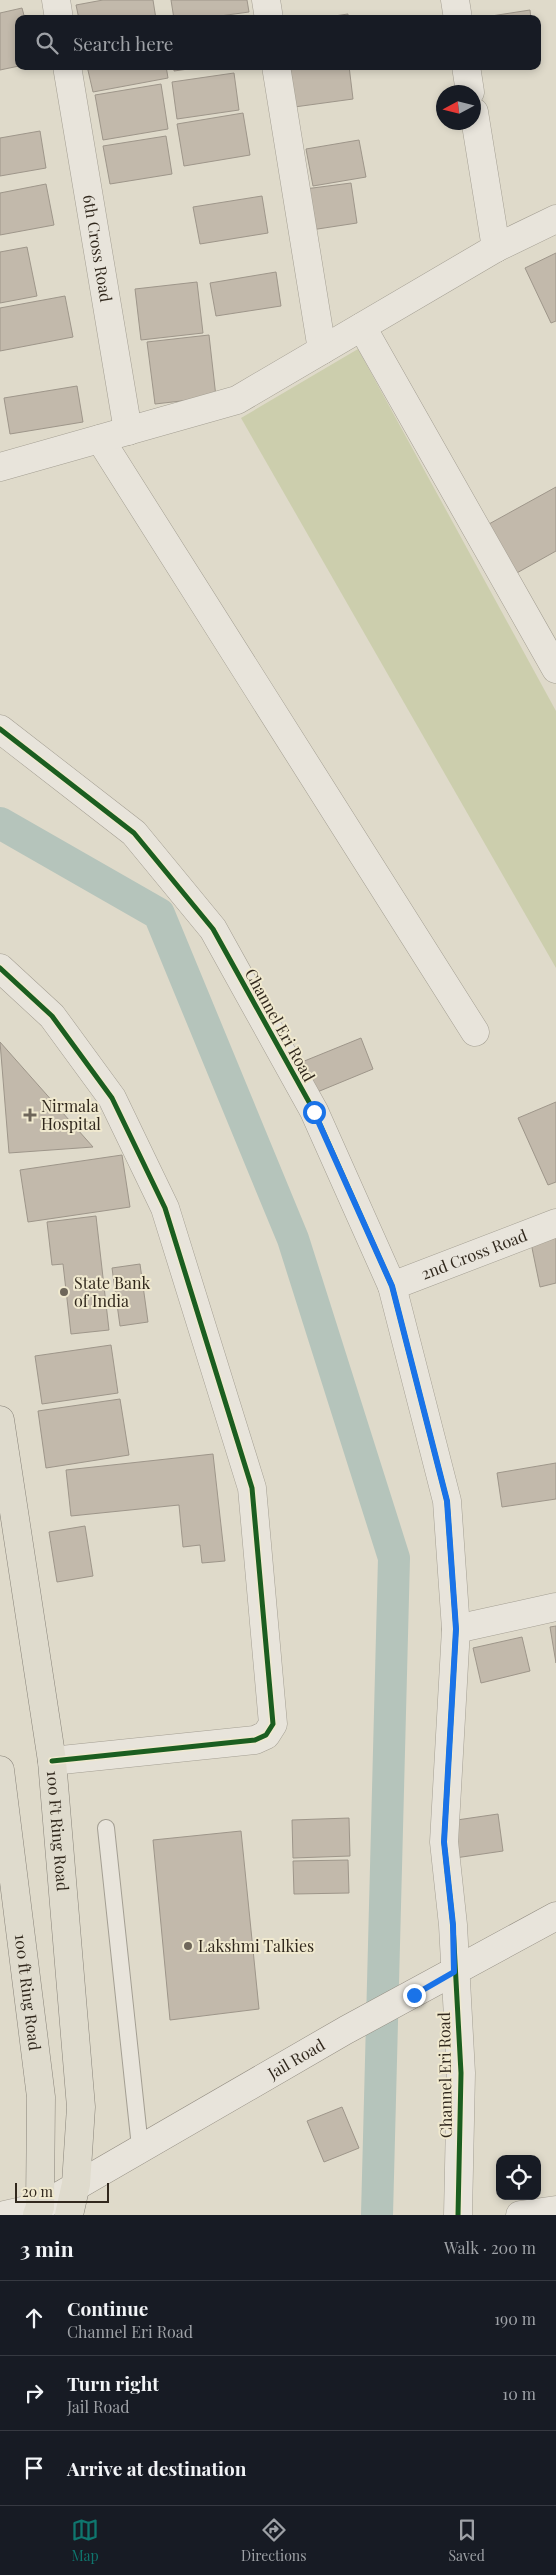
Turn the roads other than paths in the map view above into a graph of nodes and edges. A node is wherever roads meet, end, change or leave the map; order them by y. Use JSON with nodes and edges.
{"nodes":[{"id":1,"x":56,"y":0,"type":"edge"},
{"id":2,"x":266,"y":0,"type":"edge"},
{"id":3,"x":455,"y":0,"type":"edge"},
{"id":4,"x":58,"y":15,"type":"edge"},
{"id":5,"x":268,"y":15,"type":"edge"},
{"id":6,"x":457,"y":15,"type":"edge"},
{"id":7,"x":68,"y":70,"type":"edge"},
{"id":8,"x":277,"y":70,"type":"edge"},
{"id":9,"x":467,"y":70,"type":"edge"},
{"id":10,"x":469,"y":85,"type":"edge"},
{"id":11,"x":477,"y":130,"type":"edge"},
{"id":12,"x":556,"y":219,"type":"edge"},
{"id":13,"x":496,"y":248,"type":"junction"},
{"id":14,"x":362,"y":327,"type":"junction"},
{"id":15,"x":322,"y":350,"type":"junction"},
{"id":16,"x":128,"y":431,"type":"junction"},
{"id":17,"x":100,"y":439,"type":"junction"},
{"id":18,"x":0,"y":467,"type":"edge"},
{"id":19,"x":556,"y":669,"type":"edge"},
{"id":20,"x":0,"y":729,"type":"edge"},
{"id":21,"x":0,"y":968,"type":"edge"},
{"id":22,"x":475,"y":1032,"type":"dead end"},
{"id":23,"x":556,"y":1223,"type":"edge"},
{"id":24,"x":392,"y":1286,"type":"junction"},
{"id":25,"x":0,"y":1420,"type":"edge"},
{"id":26,"x":556,"y":1607,"type":"edge"},
{"id":27,"x":456,"y":1629,"type":"junction"},
{"id":28,"x":52,"y":1761,"type":"junction"},
{"id":29,"x":0,"y":1770,"type":"edge"},
{"id":30,"x":106,"y":1828,"type":"dead end"},
{"id":31,"x":556,"y":1916,"type":"edge"},
{"id":32,"x":454,"y":1972,"type":"junction"},
{"id":33,"x":140,"y":2147,"type":"junction"},
{"id":34,"x":76,"y":2184,"type":"junction"},
{"id":35,"x":556,"y":2210,"type":"edge"},
{"id":36,"x":38,"y":2211,"type":"edge"},
{"id":37,"x":5,"y":2215,"type":"edge"},
{"id":38,"x":68,"y":2215,"type":"edge"},
{"id":39,"x":458,"y":2215,"type":"edge"},
{"id":40,"x":520,"y":2215,"type":"edge"}],
"edges":[{"from":1,"to":4,"type":"street"},
{"from":2,"to":5,"type":"street"},
{"from":3,"to":6,"type":"street"},
{"from":7,"to":16,"type":"street","name":"6th Cross Road"},
{"from":8,"to":15,"type":"street"},
{"from":9,"to":10,"type":"street"},
{"from":11,"to":13,"type":"street"},
{"from":12,"to":13,"type":"street"},
{"from":13,"to":14,"type":"street"},
{"from":14,"to":15,"type":"street"},
{"from":14,"to":19,"type":"street"},
{"from":15,"to":16,"type":"street"},
{"from":16,"to":17,"type":"street"},
{"from":17,"to":18,"type":"street"},
{"from":17,"to":22,"type":"street"},
{"from":20,"to":24,"type":"street","name":"Channel Eri Road"},
{"from":21,"to":28,"type":"street"},
{"from":23,"to":24,"type":"street","name":"2nd Cross Road"},
{"from":24,"to":27,"type":"street","name":"Channel Eri Road"},
{"from":25,"to":28,"type":"main road","name":"100 Ft Ring Road"},
{"from":26,"to":27,"type":"street"},
{"from":27,"to":32,"type":"street","name":"Channel Eri Road"},
{"from":28,"to":34,"type":"main road","name":"100 Ft Ring Road"},
{"from":29,"to":36,"type":"main road","name":"100 ft Ring Road"},
{"from":30,"to":33,"type":"lane"},
{"from":31,"to":32,"type":"street","name":"Jail Road"},
{"from":32,"to":33,"type":"street","name":"Jail Road"},
{"from":32,"to":39,"type":"street","name":"Channel Eri Road"},
{"from":33,"to":34,"type":"street","name":"Jail Road"},
{"from":34,"to":36,"type":"street","name":"Jail Road"},
{"from":34,"to":38,"type":"main road","name":"100 Ft Ring Road"},
{"from":35,"to":40,"type":"street"},
{"from":36,"to":37,"type":"street","name":"Jail Road"}]}
